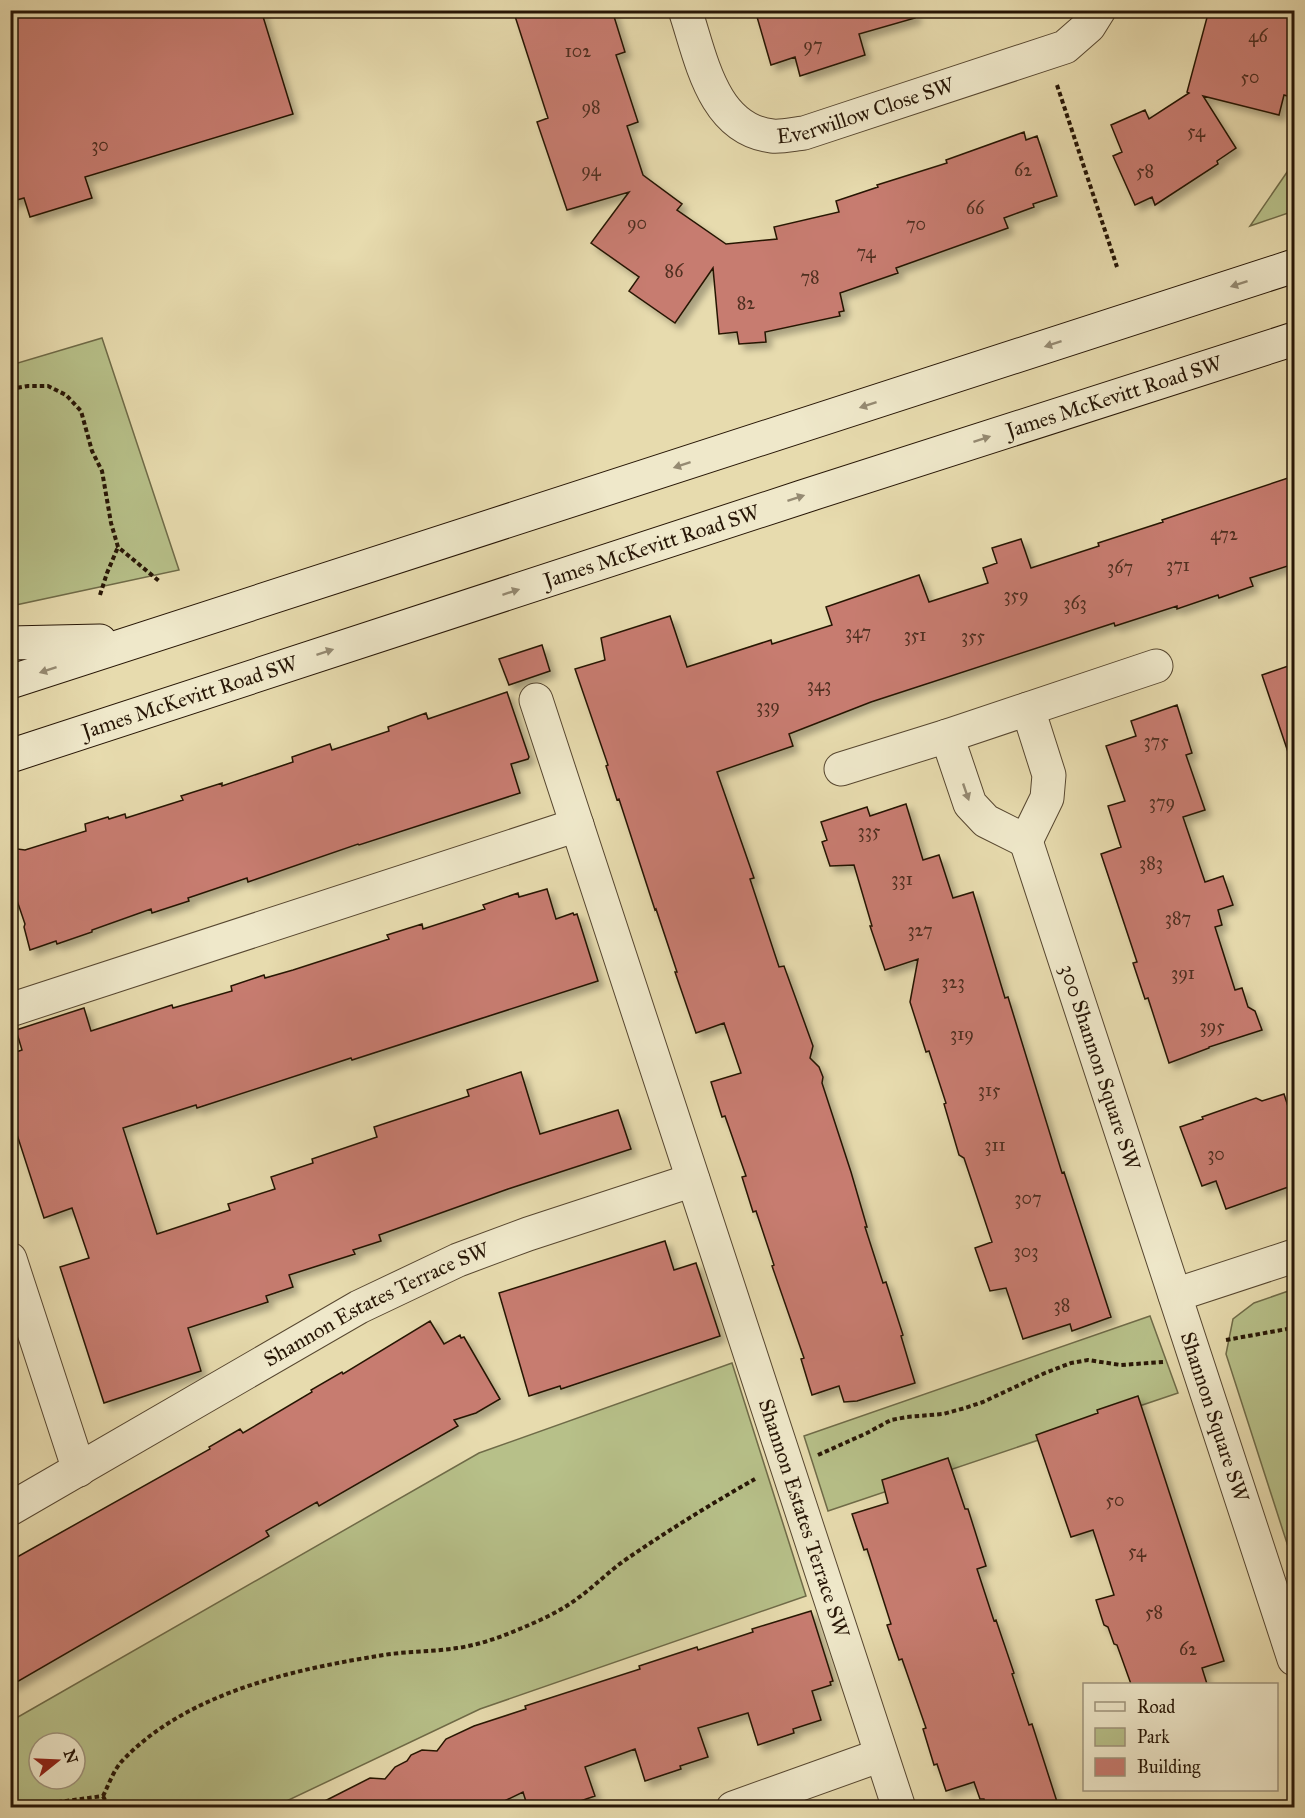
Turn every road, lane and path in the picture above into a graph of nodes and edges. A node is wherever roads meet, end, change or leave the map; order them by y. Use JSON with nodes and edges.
{"nodes":[{"id":1,"x":686,"y":10,"type":"edge"},
{"id":2,"x":1099,"y":10,"type":"edge"},
{"id":3,"x":1047,"y":53,"type":"junction"},
{"id":4,"x":1294,"y":266,"type":"edge"},
{"id":5,"x":1117,"y":267,"type":"dead end"},
{"id":6,"x":1294,"y":339,"type":"edge"},
{"id":7,"x":10,"y":389,"type":"edge"},
{"id":8,"x":118,"y":547,"type":"junction"},
{"id":9,"x":159,"y":581,"type":"dead end"},
{"id":10,"x":100,"y":596,"type":"dead end"},
{"id":11,"x":144,"y":639,"type":"junction"},
{"id":12,"x":10,"y":643,"type":"edge"},
{"id":13,"x":1156,"y":666,"type":"dead end"},
{"id":14,"x":10,"y":682,"type":"edge"},
{"id":15,"x":536,"y":700,"type":"dead end"},
{"id":16,"x":1028,"y":709,"type":"junction"},
{"id":17,"x":947,"y":736,"type":"junction"},
{"id":18,"x":10,"y":756,"type":"edge"},
{"id":19,"x":840,"y":769,"type":"dead end"},
{"id":20,"x":577,"y":825,"type":"junction"},
{"id":21,"x":1026,"y":842,"type":"junction"},
{"id":22,"x":10,"y":1010,"type":"edge"},
{"id":23,"x":693,"y":1180,"type":"junction"},
{"id":24,"x":1294,"y":1256,"type":"edge"},
{"id":25,"x":10,"y":1259,"type":"edge"},
{"id":26,"x":1174,"y":1295,"type":"junction"},
{"id":27,"x":1294,"y":1329,"type":"edge"},
{"id":28,"x":1193,"y":1349,"type":"junction"},
{"id":29,"x":787,"y":1466,"type":"junction"},
{"id":30,"x":79,"y":1470,"type":"junction"},
{"id":31,"x":10,"y":1509,"type":"edge"},
{"id":32,"x":1294,"y":1659,"type":"edge"},
{"id":33,"x":881,"y":1755,"type":"junction"},
{"id":34,"x":103,"y":1796,"type":"junction"},
{"id":35,"x":36,"y":1808,"type":"edge"},
{"id":36,"x":109,"y":1808,"type":"edge"},
{"id":37,"x":733,"y":1808,"type":"edge"},
{"id":38,"x":899,"y":1808,"type":"edge"}],
"edges":[{"from":1,"to":3,"type":"street","name":"Everwillow Close SW"},
{"from":2,"to":3,"type":"street","name":"Everwillow Close SW"},
{"from":3,"to":5,"type":"path"},
{"from":4,"to":11,"type":"street","one_way":true},
{"from":18,"to":6,"type":"street","name":"James McKevitt Road SW","one_way":true},
{"from":7,"to":8,"type":"path"},
{"from":8,"to":9,"type":"path"},
{"from":8,"to":10,"type":"path"},
{"from":11,"to":12,"type":"street"},
{"from":11,"to":14,"type":"street","one_way":true},
{"from":13,"to":16,"type":"street"},
{"from":15,"to":20,"type":"street","name":"Shannon Estates Terrace SW"},
{"from":16,"to":17,"type":"street"},
{"from":16,"to":21,"type":"street"},
{"from":17,"to":19,"type":"street"},
{"from":17,"to":21,"type":"street","one_way":true},
{"from":20,"to":22,"type":"street"},
{"from":20,"to":23,"type":"street","name":"Shannon Estates Terrace SW"},
{"from":21,"to":26,"type":"street","name":"300 Shannon Square SW"},
{"from":23,"to":29,"type":"street","name":"Shannon Estates Terrace SW"},
{"from":23,"to":30,"type":"street","name":"Shannon Estates Terrace SW"},
{"from":24,"to":26,"type":"street"},
{"from":25,"to":30,"type":"street"},
{"from":26,"to":28,"type":"street","name":"Shannon Square SW"},
{"from":27,"to":28,"type":"path"},
{"from":28,"to":29,"type":"path"},
{"from":28,"to":32,"type":"street","name":"Shannon Square SW"},
{"from":29,"to":33,"type":"street","name":"Shannon Estates Terrace SW"},
{"from":29,"to":34,"type":"path"},
{"from":30,"to":31,"type":"street","name":"Shannon Estates Terrace SW"},
{"from":33,"to":37,"type":"street"},
{"from":33,"to":38,"type":"street","name":"Shannon Estates Terrace SW"},
{"from":34,"to":35,"type":"path"},
{"from":34,"to":36,"type":"path"}]}
